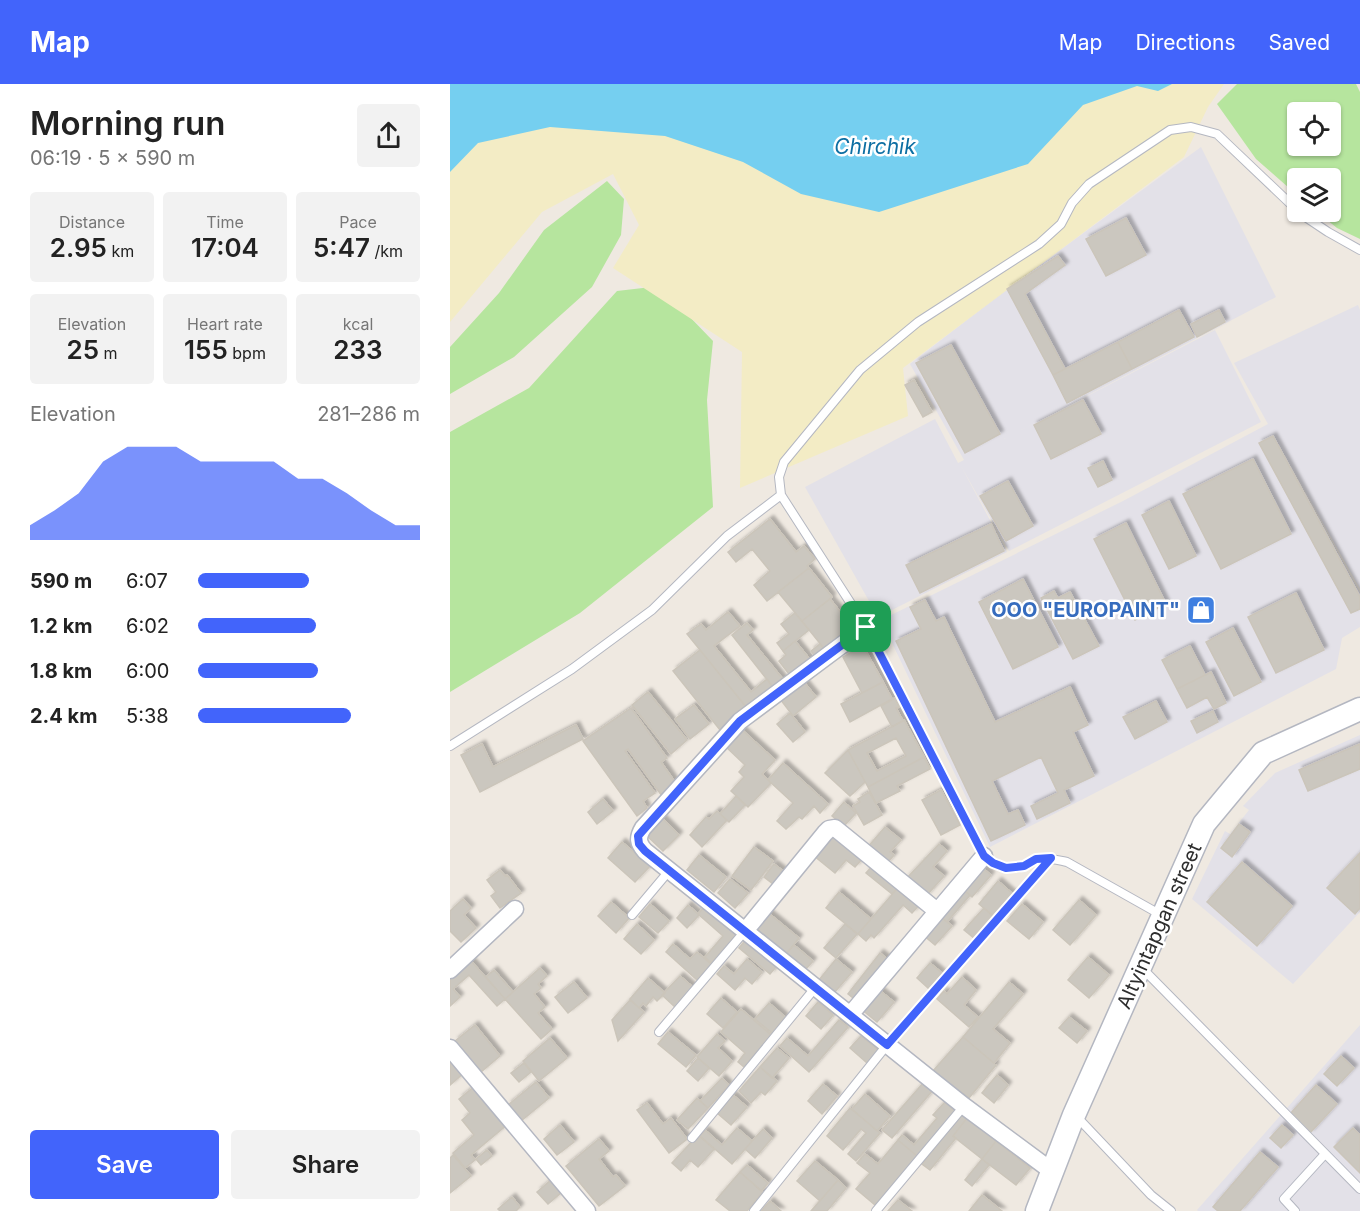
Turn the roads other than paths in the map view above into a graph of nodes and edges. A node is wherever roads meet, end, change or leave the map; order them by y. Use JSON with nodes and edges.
{"nodes":[{"id":1,"x":1287,"y":201,"type":"edge"},
{"id":2,"x":1314,"y":222,"type":"edge"},
{"id":3,"x":1360,"y":250,"type":"edge"},
{"id":4,"x":781,"y":495,"type":"junction"},
{"id":5,"x":866,"y":627,"type":"junction"},
{"id":6,"x":1360,"y":709,"type":"edge"},
{"id":7,"x":450,"y":746,"type":"edge"},
{"id":8,"x":984,"y":856,"type":"junction"},
{"id":9,"x":1051,"y":858,"type":"junction"},
{"id":10,"x":669,"y":871,"type":"junction"},
{"id":11,"x":515,"y":909,"type":"dead end"},
{"id":12,"x":937,"y":911,"type":"junction"},
{"id":13,"x":632,"y":915,"type":"dead end"},
{"id":14,"x":1163,"y":916,"type":"junction"},
{"id":15,"x":745,"y":931,"type":"junction"},
{"id":16,"x":1141,"y":966,"type":"junction"},
{"id":17,"x":450,"y":970,"type":"edge"},
{"id":18,"x":815,"y":988,"type":"junction"},
{"id":19,"x":850,"y":1015,"type":"junction"},
{"id":20,"x":659,"y":1032,"type":"dead end"},
{"id":21,"x":887,"y":1045,"type":"junction"},
{"id":22,"x":450,"y":1048,"type":"edge"},
{"id":23,"x":964,"y":1107,"type":"junction"},
{"id":24,"x":1074,"y":1115,"type":"junction"},
{"id":25,"x":692,"y":1137,"type":"dead end"},
{"id":26,"x":1325,"y":1154,"type":"junction"},
{"id":27,"x":1053,"y":1172,"type":"junction"},
{"id":28,"x":1360,"y":1189,"type":"edge"},
{"id":29,"x":587,"y":1211,"type":"edge"},
{"id":30,"x":754,"y":1211,"type":"edge"},
{"id":31,"x":876,"y":1211,"type":"edge"},
{"id":32,"x":1037,"y":1211,"type":"edge"},
{"id":33,"x":1171,"y":1211,"type":"edge"},
{"id":34,"x":1295,"y":1211,"type":"edge"}],
"edges":[{"from":1,"to":4,"type":"lane"},
{"from":2,"to":3,"type":"lane"},
{"from":4,"to":5,"type":"lane"},
{"from":4,"to":7,"type":"lane"},
{"from":5,"to":8,"type":"lane"},
{"from":5,"to":10,"type":"street"},
{"from":6,"to":14,"type":"street","name":"Altyintapgan street"},
{"from":8,"to":9,"type":"lane"},
{"from":8,"to":12,"type":"street"},
{"from":9,"to":14,"type":"lane"},
{"from":9,"to":21,"type":"lane"},
{"from":10,"to":13,"type":"lane"},
{"from":10,"to":15,"type":"street"},
{"from":11,"to":17,"type":"street"},
{"from":12,"to":15,"type":"street"},
{"from":12,"to":19,"type":"street"},
{"from":14,"to":16,"type":"street","name":"Altyintapgan street"},
{"from":15,"to":18,"type":"street"},
{"from":15,"to":20,"type":"lane"},
{"from":16,"to":24,"type":"street","name":"Altyintapgan street"},
{"from":16,"to":26,"type":"lane"},
{"from":18,"to":19,"type":"street"},
{"from":18,"to":25,"type":"lane"},
{"from":19,"to":21,"type":"street"},
{"from":21,"to":23,"type":"street"},
{"from":21,"to":30,"type":"lane"},
{"from":22,"to":29,"type":"street"},
{"from":23,"to":27,"type":"street"},
{"from":23,"to":31,"type":"lane"},
{"from":24,"to":27,"type":"street","name":"Altyintapgan street"},
{"from":24,"to":33,"type":"lane"},
{"from":26,"to":28,"type":"lane"},
{"from":26,"to":34,"type":"lane"},
{"from":27,"to":32,"type":"street","name":"Altyintapgan street"}]}
